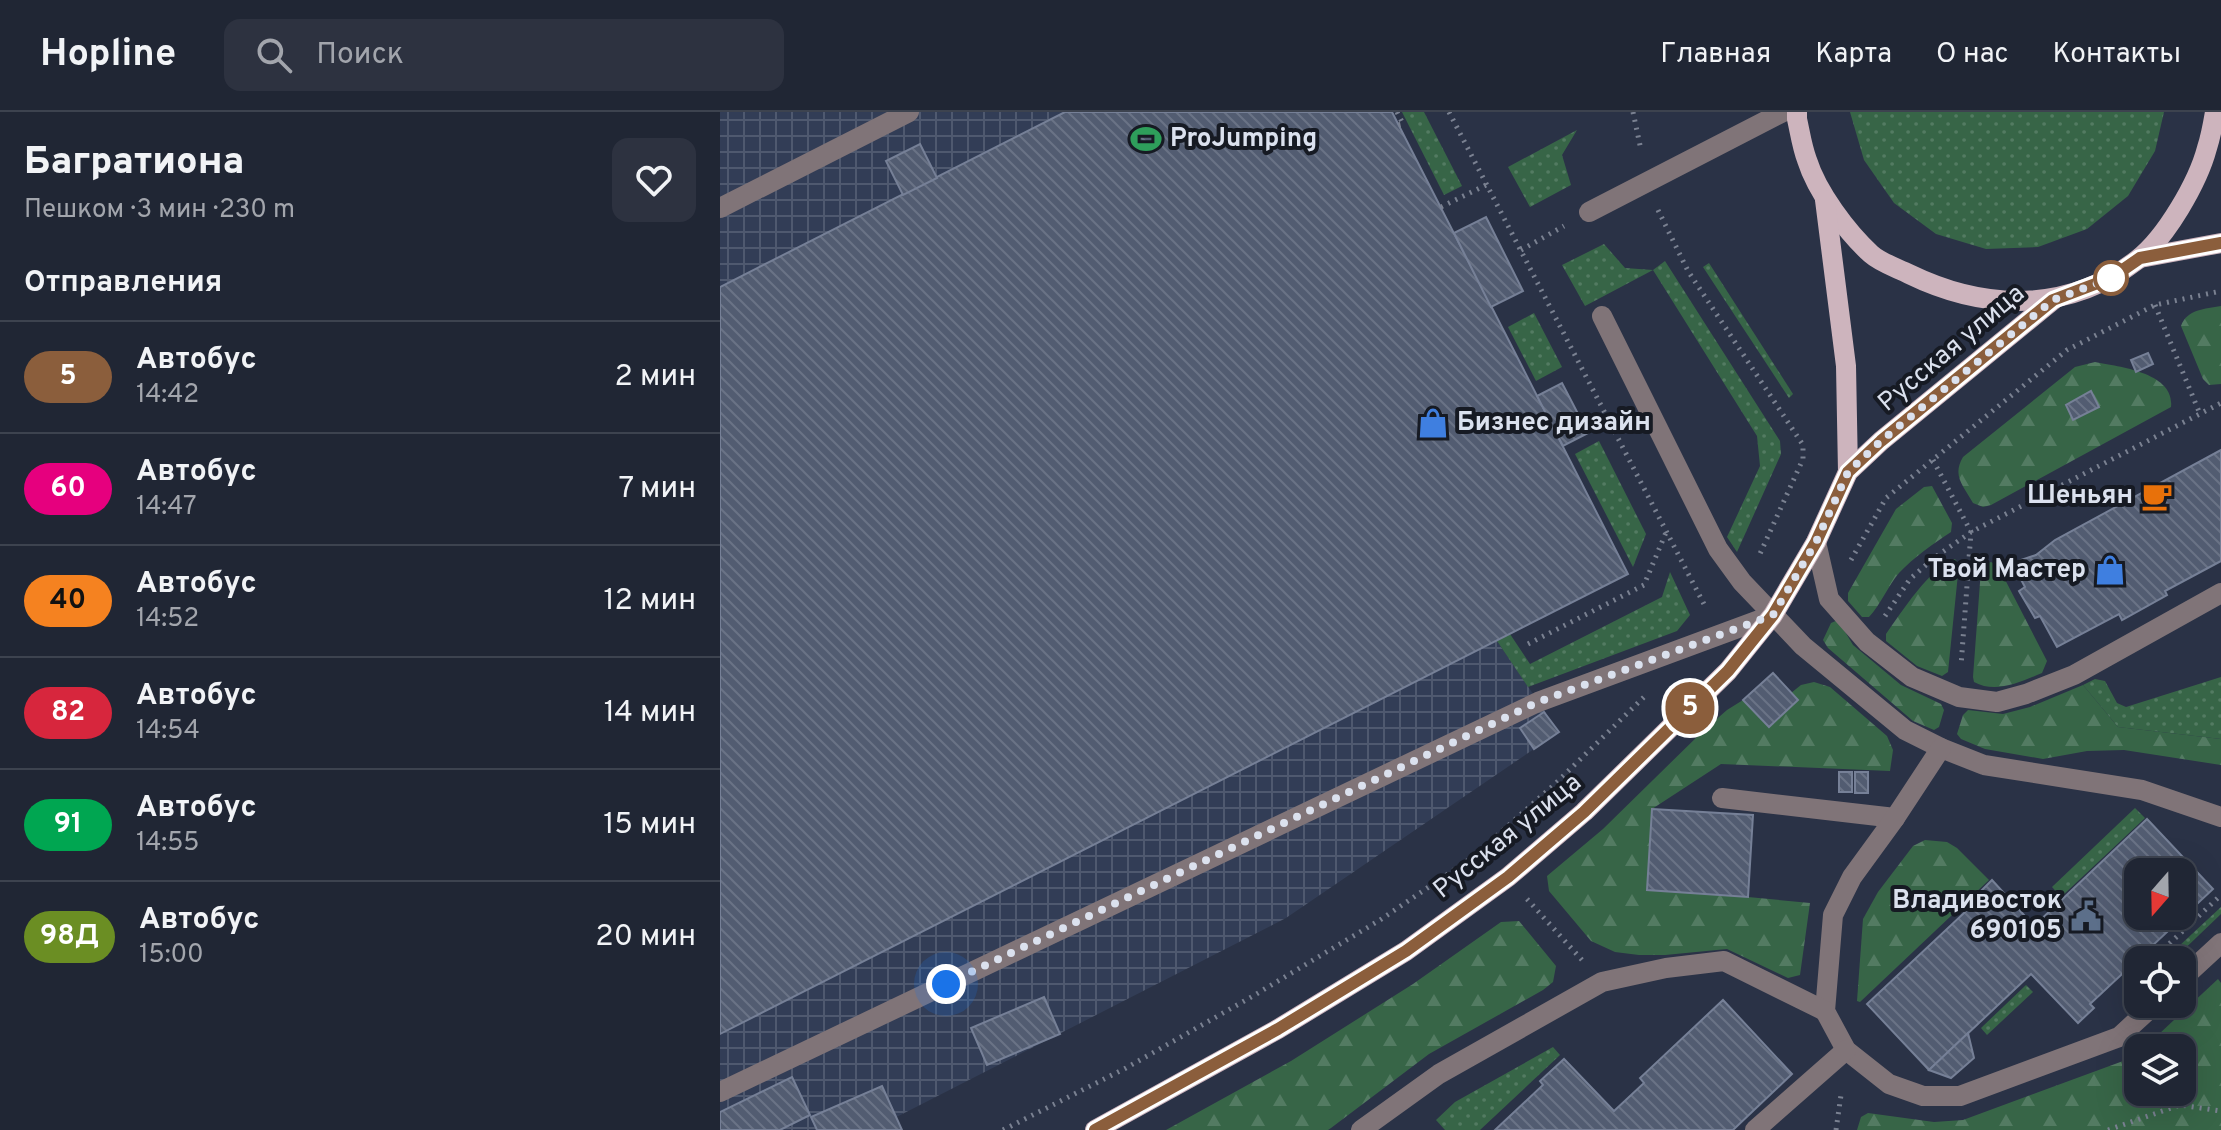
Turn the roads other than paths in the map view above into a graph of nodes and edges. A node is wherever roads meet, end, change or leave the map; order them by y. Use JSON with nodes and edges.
{"nodes":[{"id":1,"x":909,"y":112,"type":"edge"},
{"id":2,"x":1783,"y":112,"type":"edge"},
{"id":3,"x":1797,"y":112,"type":"edge"},
{"id":4,"x":2215,"y":112,"type":"edge"},
{"id":5,"x":1825,"y":200,"type":"junction"},
{"id":6,"x":720,"y":208,"type":"edge"},
{"id":7,"x":1589,"y":212,"type":"road end"},
{"id":8,"x":2221,"y":243,"type":"edge"},
{"id":9,"x":2140,"y":258,"type":"junction"},
{"id":10,"x":2053,"y":300,"type":"junction"},
{"id":11,"x":1602,"y":316,"type":"dead end"},
{"id":12,"x":1848,"y":472,"type":"junction"},
{"id":13,"x":1816,"y":542,"type":"junction"},
{"id":14,"x":2221,"y":593,"type":"edge"},
{"id":15,"x":1773,"y":615,"type":"junction"},
{"id":16,"x":1941,"y":748,"type":"junction"},
{"id":17,"x":1722,"y":798,"type":"dead end"},
{"id":18,"x":2221,"y":817,"type":"edge"},
{"id":19,"x":1895,"y":818,"type":"junction"},
{"id":20,"x":2221,"y":943,"type":"edge"},
{"id":21,"x":2196,"y":966,"type":"edge"},
{"id":22,"x":1825,"y":1011,"type":"junction"},
{"id":23,"x":2140,"y":1018,"type":"edge"},
{"id":24,"x":1846,"y":1050,"type":"junction"},
{"id":25,"x":720,"y":1092,"type":"edge"},
{"id":26,"x":1366,"y":1129,"type":"edge"},
{"id":27,"x":1095,"y":1130,"type":"edge"},
{"id":28,"x":1755,"y":1130,"type":"edge"}],
"edges":[{"from":1,"to":6,"type":"lane"},
{"from":2,"to":7,"type":"lane"},
{"from":3,"to":5,"type":"main road"},
{"from":4,"to":9,"type":"main road"},
{"from":5,"to":10,"type":"main road"},
{"from":5,"to":12,"type":"main road","name":"Русская улица"},
{"from":8,"to":9,"type":"main road"},
{"from":9,"to":10,"type":"main road"},
{"from":10,"to":12,"type":"main road","name":"Русская улица"},
{"from":11,"to":15,"type":"lane"},
{"from":12,"to":13,"type":"main road","name":"Русская улица"},
{"from":13,"to":14,"type":"lane"},
{"from":13,"to":15,"type":"main road","name":"Русская улица"},
{"from":15,"to":16,"type":"lane"},
{"from":15,"to":25,"type":"lane"},
{"from":15,"to":27,"type":"main road","name":"Русская улица"},
{"from":16,"to":18,"type":"lane"},
{"from":16,"to":19,"type":"lane"},
{"from":17,"to":19,"type":"lane"},
{"from":19,"to":22,"type":"lane"},
{"from":20,"to":21,"type":"lane"},
{"from":22,"to":24,"type":"lane"},
{"from":22,"to":26,"type":"lane"},
{"from":23,"to":24,"type":"lane"},
{"from":24,"to":28,"type":"lane"}]}
